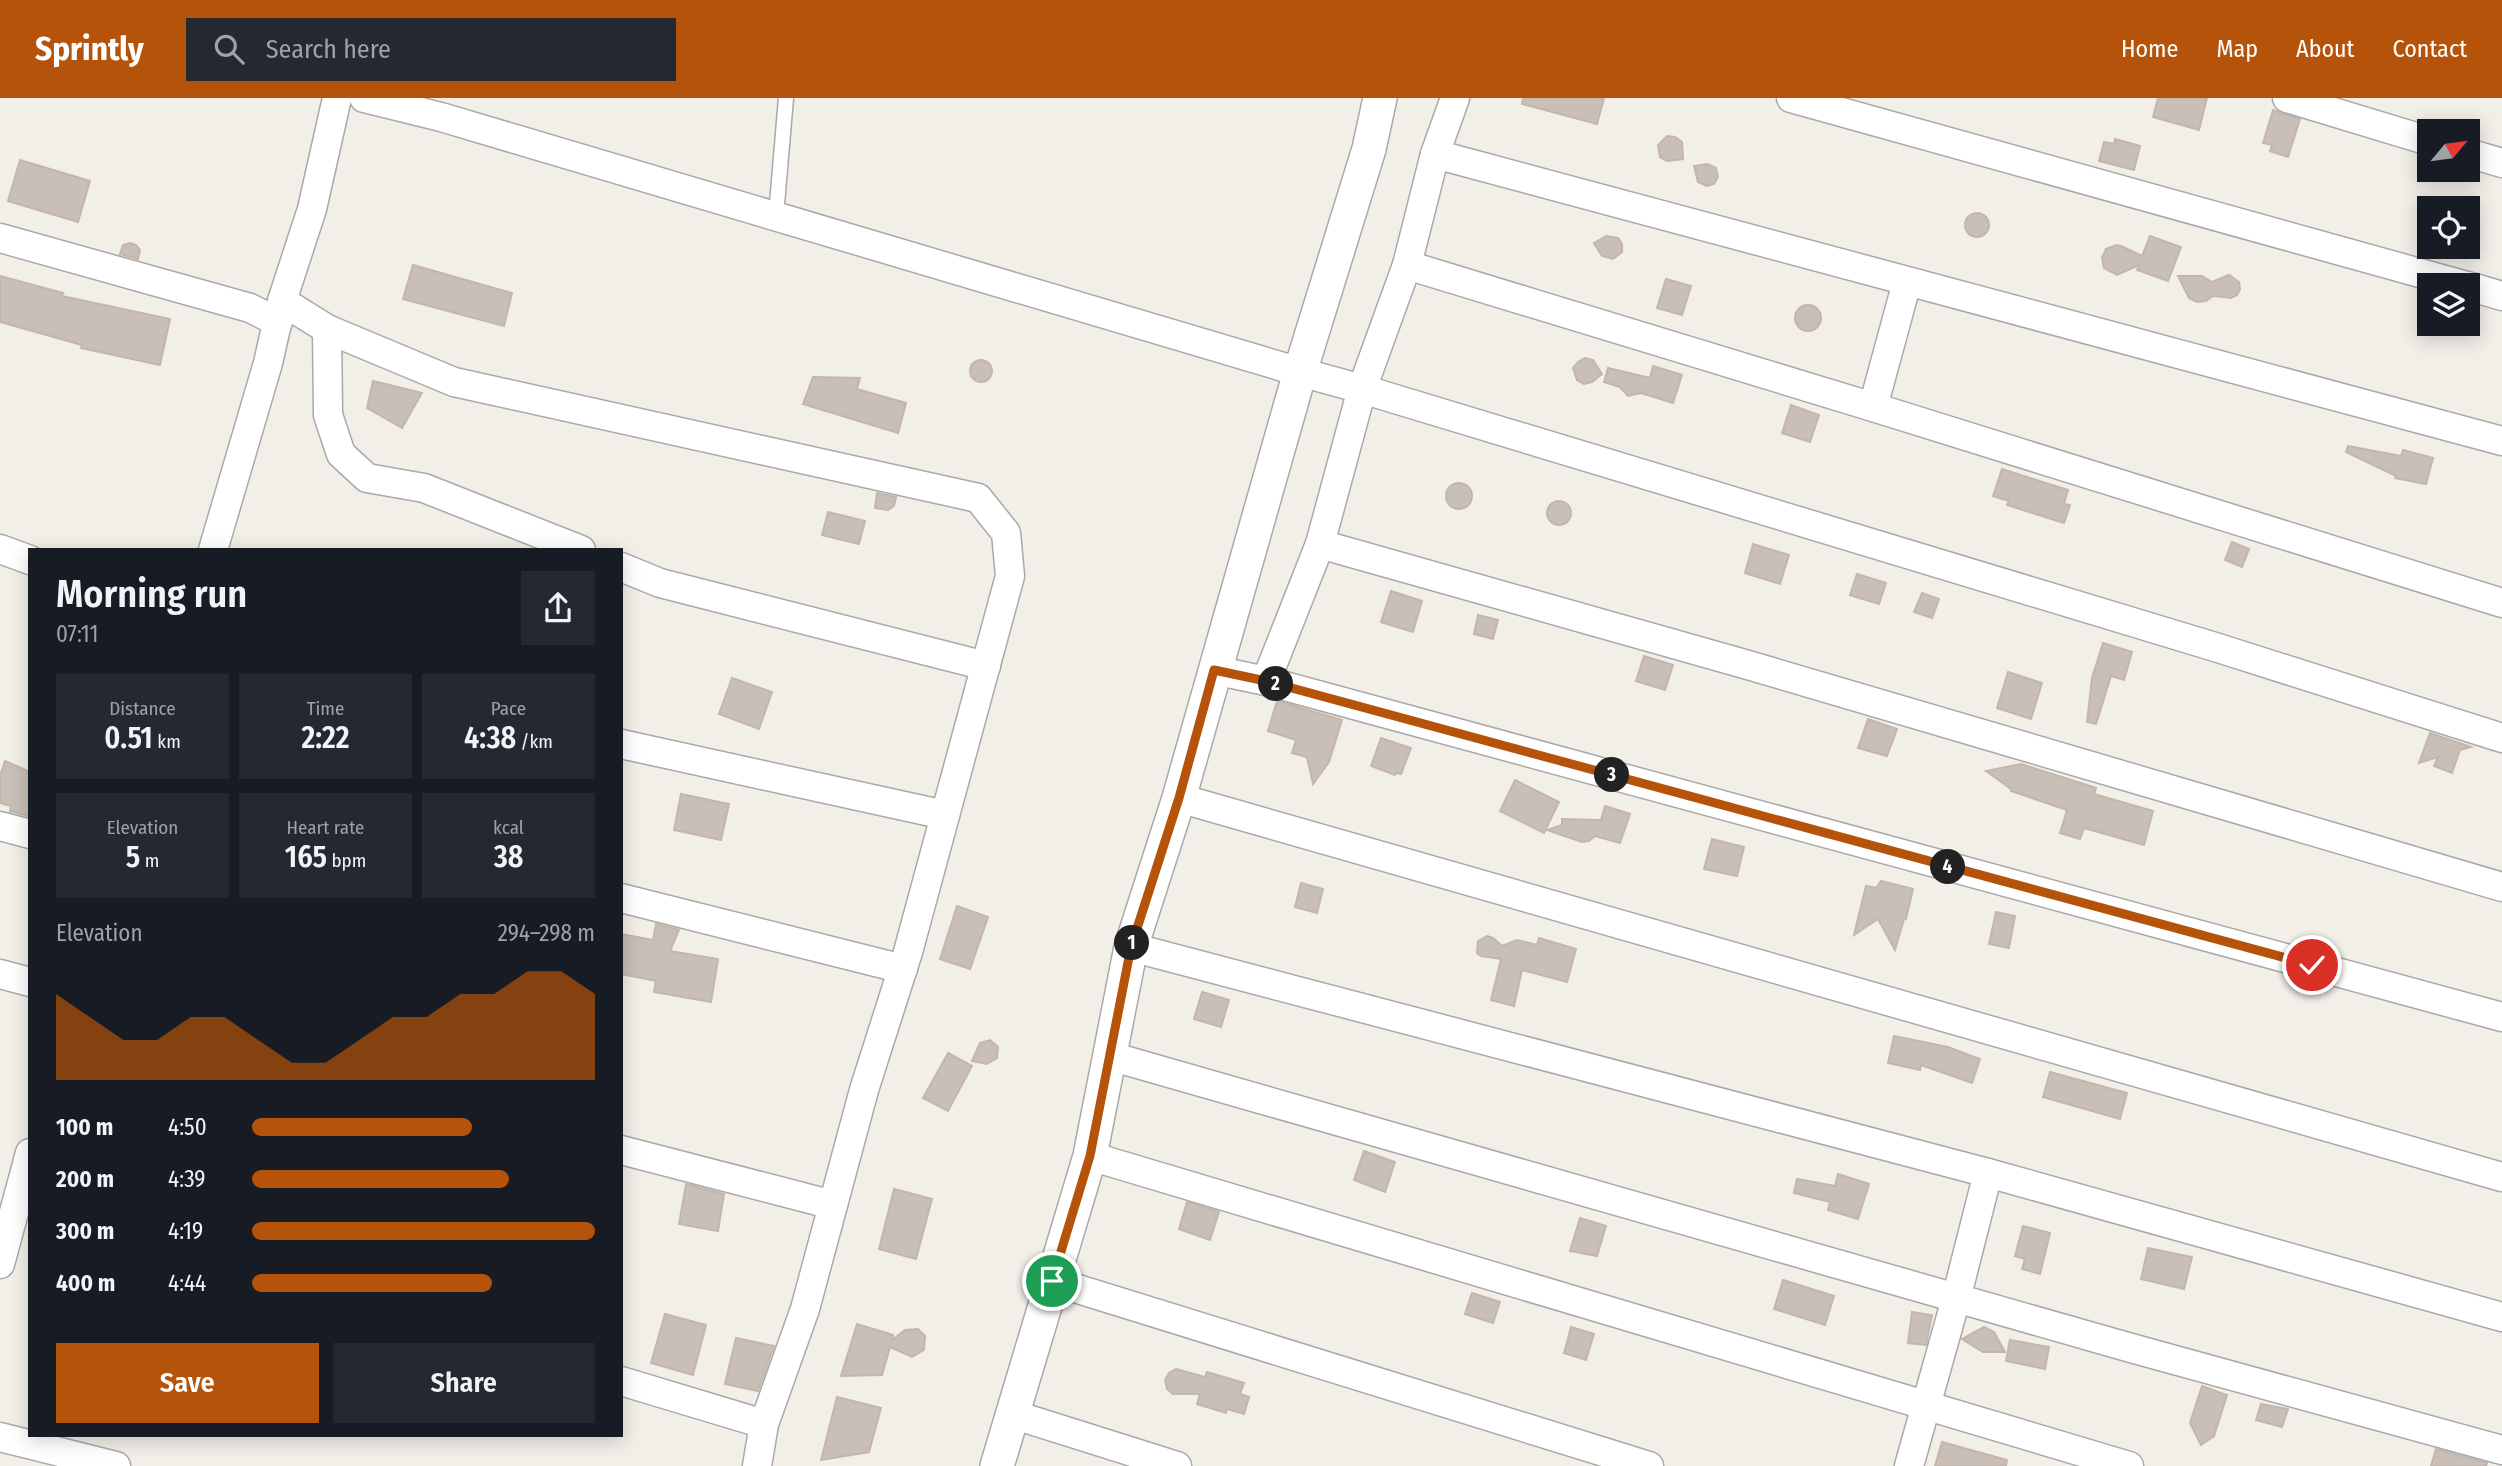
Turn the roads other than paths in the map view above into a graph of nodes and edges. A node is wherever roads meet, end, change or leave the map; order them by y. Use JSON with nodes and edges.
{"nodes":[{"id":1,"x":337,"y":98,"type":"edge"},
{"id":2,"x":786,"y":98,"type":"edge"},
{"id":3,"x":1380,"y":98,"type":"edge"},
{"id":4,"x":1455,"y":98,"type":"edge"},
{"id":5,"x":1790,"y":98,"type":"edge"},
{"id":6,"x":2287,"y":98,"type":"edge"},
{"id":7,"x":371,"y":99,"type":"edge"},
{"id":8,"x":2417,"y":137,"type":"edge"},
{"id":9,"x":1435,"y":154,"type":"junction"},
{"id":10,"x":2480,"y":157,"type":"edge"},
{"id":11,"x":2502,"y":163,"type":"edge"},
{"id":12,"x":776,"y":216,"type":"junction"},
{"id":13,"x":0,"y":238,"type":"edge"},
{"id":14,"x":1407,"y":265,"type":"junction"},
{"id":15,"x":2418,"y":273,"type":"edge"},
{"id":16,"x":1907,"y":282,"type":"junction"},
{"id":17,"x":2480,"y":290,"type":"edge"},
{"id":18,"x":2502,"y":296,"type":"edge"},
{"id":19,"x":280,"y":312,"type":"junction"},
{"id":20,"x":327,"y":329,"type":"junction"},
{"id":21,"x":1300,"y":372,"type":"junction"},
{"id":22,"x":1362,"y":388,"type":"junction"},
{"id":23,"x":1873,"y":407,"type":"junction"},
{"id":24,"x":2502,"y":441,"type":"edge"},
{"id":25,"x":1320,"y":544,"type":"junction"},
{"id":26,"x":214,"y":548,"type":"edge"},
{"id":27,"x":575,"y":548,"type":"edge"},
{"id":28,"x":0,"y":549,"type":"edge"},
{"id":29,"x":28,"y":559,"type":"edge"},
{"id":30,"x":623,"y":567,"type":"edge"},
{"id":31,"x":2502,"y":603,"type":"edge"},
{"id":32,"x":986,"y":666,"type":"junction"},
{"id":33,"x":1214,"y":670,"type":"junction"},
{"id":34,"x":1266,"y":681,"type":"junction"},
{"id":35,"x":2502,"y":738,"type":"edge"},
{"id":36,"x":623,"y":744,"type":"edge"},
{"id":37,"x":1179,"y":798,"type":"junction"},
{"id":38,"x":945,"y":816,"type":"junction"},
{"id":39,"x":0,"y":825,"type":"edge"},
{"id":40,"x":28,"y":833,"type":"edge"},
{"id":41,"x":2502,"y":887,"type":"edge"},
{"id":42,"x":623,"y":899,"type":"edge"},
{"id":43,"x":1131,"y":947,"type":"junction"},
{"id":44,"x":903,"y":970,"type":"junction"},
{"id":45,"x":0,"y":974,"type":"edge"},
{"id":46,"x":28,"y":981,"type":"edge"},
{"id":47,"x":2502,"y":1017,"type":"edge"},
{"id":48,"x":1110,"y":1056,"type":"junction"},
{"id":49,"x":623,"y":1151,"type":"edge"},
{"id":50,"x":1090,"y":1156,"type":"junction"},
{"id":51,"x":28,"y":1160,"type":"edge"},
{"id":52,"x":1988,"y":1173,"type":"junction"},
{"id":53,"x":2502,"y":1177,"type":"edge"},
{"id":54,"x":15,"y":1202,"type":"edge"},
{"id":55,"x":833,"y":1205,"type":"junction"},
{"id":56,"x":0,"y":1264,"type":"edge"},
{"id":57,"x":1052,"y":1281,"type":"junction"},
{"id":58,"x":1956,"y":1298,"type":"junction"},
{"id":59,"x":2502,"y":1317,"type":"edge"},
{"id":60,"x":623,"y":1382,"type":"edge"},
{"id":61,"x":1927,"y":1405,"type":"junction"},
{"id":62,"x":1012,"y":1414,"type":"junction"},
{"id":63,"x":764,"y":1424,"type":"junction"},
{"id":64,"x":0,"y":1437,"type":"edge"},
{"id":65,"x":2502,"y":1450,"type":"edge"},
{"id":66,"x":116,"y":1466,"type":"edge"},
{"id":67,"x":757,"y":1466,"type":"edge"},
{"id":68,"x":997,"y":1466,"type":"edge"},
{"id":69,"x":1177,"y":1466,"type":"edge"},
{"id":70,"x":1649,"y":1466,"type":"edge"},
{"id":71,"x":1909,"y":1466,"type":"edge"},
{"id":72,"x":2129,"y":1466,"type":"edge"}],
"edges":[{"from":1,"to":19,"type":"street"},
{"from":2,"to":12,"type":"lane"},
{"from":3,"to":21,"type":"street"},
{"from":4,"to":9,"type":"street"},
{"from":5,"to":15,"type":"street"},
{"from":6,"to":8,"type":"street"},
{"from":7,"to":12,"type":"street"},
{"from":9,"to":14,"type":"street"},
{"from":9,"to":16,"type":"street"},
{"from":10,"to":11,"type":"street"},
{"from":12,"to":21,"type":"street"},
{"from":13,"to":19,"type":"street"},
{"from":14,"to":22,"type":"street"},
{"from":14,"to":23,"type":"street"},
{"from":16,"to":23,"type":"street"},
{"from":16,"to":24,"type":"street"},
{"from":17,"to":18,"type":"street"},
{"from":19,"to":20,"type":"street"},
{"from":19,"to":26,"type":"street"},
{"from":20,"to":27,"type":"street"},
{"from":20,"to":32,"type":"street"},
{"from":21,"to":22,"type":"street"},
{"from":21,"to":33,"type":"street"},
{"from":22,"to":25,"type":"street"},
{"from":22,"to":35,"type":"street"},
{"from":23,"to":31,"type":"street"},
{"from":25,"to":34,"type":"street"},
{"from":25,"to":41,"type":"street"},
{"from":28,"to":29,"type":"street"},
{"from":30,"to":32,"type":"street"},
{"from":32,"to":38,"type":"street"},
{"from":33,"to":34,"type":"street"},
{"from":33,"to":37,"type":"street"},
{"from":34,"to":47,"type":"street"},
{"from":36,"to":38,"type":"street"},
{"from":37,"to":43,"type":"street"},
{"from":37,"to":53,"type":"street"},
{"from":38,"to":44,"type":"street"},
{"from":39,"to":40,"type":"street"},
{"from":42,"to":44,"type":"street"},
{"from":43,"to":48,"type":"street"},
{"from":43,"to":52,"type":"street"},
{"from":44,"to":55,"type":"street"},
{"from":45,"to":46,"type":"street"},
{"from":48,"to":50,"type":"street"},
{"from":48,"to":58,"type":"street"},
{"from":49,"to":55,"type":"street"},
{"from":50,"to":57,"type":"street"},
{"from":50,"to":61,"type":"street"},
{"from":51,"to":54,"type":"street"},
{"from":52,"to":58,"type":"street"},
{"from":52,"to":59,"type":"street"},
{"from":54,"to":56,"type":"street"},
{"from":55,"to":63,"type":"street"},
{"from":57,"to":62,"type":"street"},
{"from":57,"to":70,"type":"street"},
{"from":58,"to":61,"type":"street"},
{"from":58,"to":65,"type":"street"},
{"from":60,"to":63,"type":"street"},
{"from":61,"to":71,"type":"street"},
{"from":61,"to":72,"type":"street"},
{"from":62,"to":68,"type":"street"},
{"from":62,"to":69,"type":"street"},
{"from":63,"to":67,"type":"street"},
{"from":64,"to":66,"type":"street"}]}
